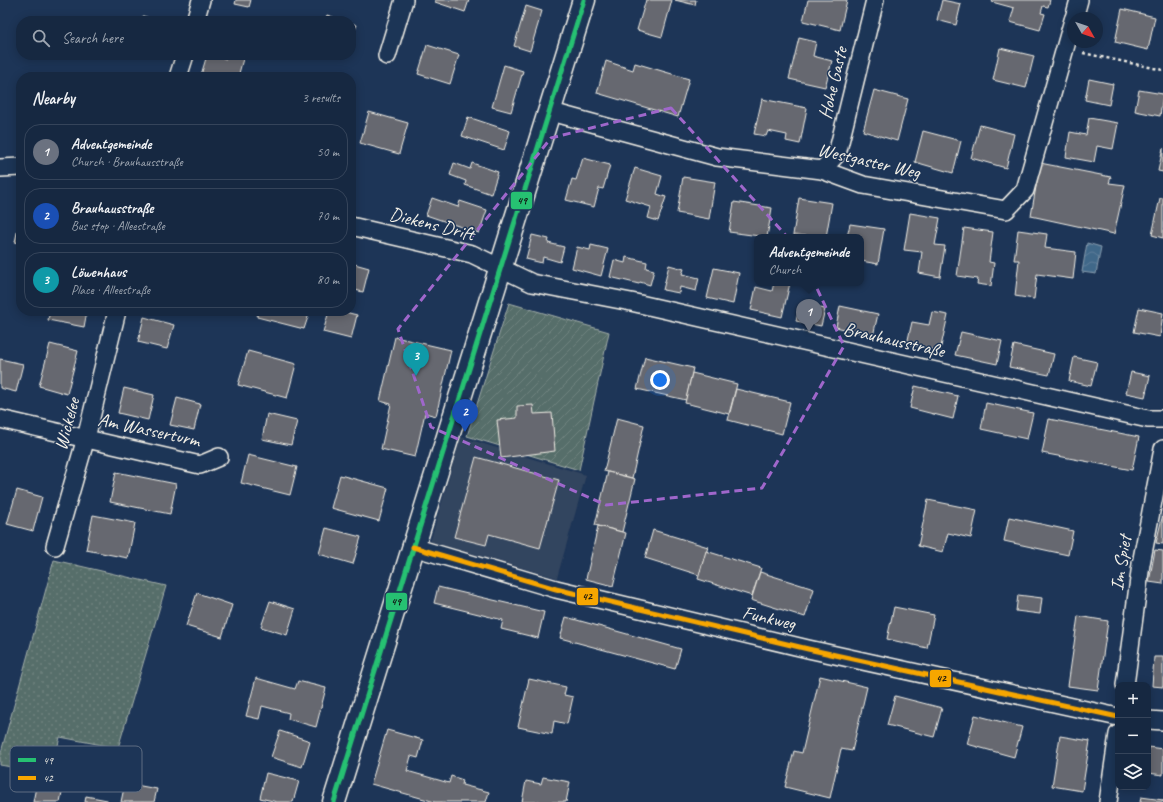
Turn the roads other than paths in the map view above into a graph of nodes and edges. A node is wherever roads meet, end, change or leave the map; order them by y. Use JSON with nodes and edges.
{"nodes":[{"id":1,"x":201,"y":0,"type":"edge"},
{"id":2,"x":404,"y":0,"type":"edge"},
{"id":3,"x":584,"y":0,"type":"edge"},
{"id":4,"x":875,"y":0,"type":"edge"},
{"id":5,"x":1079,"y":0,"type":"edge"},
{"id":6,"x":1075,"y":12,"type":"edge"},
{"id":7,"x":196,"y":16,"type":"edge"},
{"id":8,"x":1067,"y":42,"type":"edge"},
{"id":9,"x":387,"y":56,"type":"dead end"},
{"id":10,"x":183,"y":60,"type":"edge"},
{"id":11,"x":180,"y":72,"type":"edge"},
{"id":12,"x":548,"y":111,"type":"junction"},
{"id":13,"x":16,"y":167,"type":"edge"},
{"id":14,"x":0,"y":168,"type":"edge"},
{"id":15,"x":822,"y":170,"type":"junction"},
{"id":16,"x":356,"y":227,"type":"edge"},
{"id":17,"x":501,"y":268,"type":"junction"},
{"id":18,"x":116,"y":316,"type":"edge"},
{"id":19,"x":0,"y":419,"type":"edge"},
{"id":20,"x":1163,"y":419,"type":"edge"},
{"id":21,"x":86,"y":438,"type":"junction"},
{"id":22,"x":1163,"y":449,"type":"edge"},
{"id":23,"x":219,"y":457,"type":"dead end"},
{"id":24,"x":55,"y":546,"type":"dead end"},
{"id":25,"x":413,"y":547,"type":"junction"},
{"id":26,"x":1125,"y":682,"type":"edge"},
{"id":27,"x":1115,"y":716,"type":"edge"},
{"id":28,"x":1151,"y":720,"type":"edge"},
{"id":29,"x":1163,"y":722,"type":"edge"},
{"id":30,"x":1115,"y":754,"type":"edge"},
{"id":31,"x":334,"y":802,"type":"edge"},
{"id":32,"x":1108,"y":802,"type":"edge"}],
"edges":[{"from":1,"to":7,"type":"street"},
{"from":2,"to":9,"type":"street"},
{"from":3,"to":12,"type":"main road"},
{"from":4,"to":15,"type":"street","name":"Hohe Gaste"},
{"from":5,"to":6,"type":"street","name":"Westgaster Weg"},
{"from":8,"to":15,"type":"street","name":"Westgaster Weg"},
{"from":10,"to":11,"type":"street"},
{"from":12,"to":15,"type":"street","name":"Westgaster Weg"},
{"from":12,"to":17,"type":"main road"},
{"from":13,"to":14,"type":"street"},
{"from":16,"to":17,"type":"street","name":"Diekens Drift"},
{"from":17,"to":20,"type":"street","name":"Brauhausstraße"},
{"from":17,"to":25,"type":"main road"},
{"from":18,"to":21,"type":"street","name":"Wickelee"},
{"from":19,"to":21,"type":"street","name":"Am Wasserturm"},
{"from":21,"to":23,"type":"street","name":"Am Wasserturm"},
{"from":21,"to":24,"type":"street","name":"Wickelee"},
{"from":22,"to":26,"type":"street","name":"Im Spiet"},
{"from":25,"to":27,"type":"street","name":"Funkweg"},
{"from":25,"to":31,"type":"main road"},
{"from":28,"to":29,"type":"street"},
{"from":30,"to":32,"type":"street"}]}
